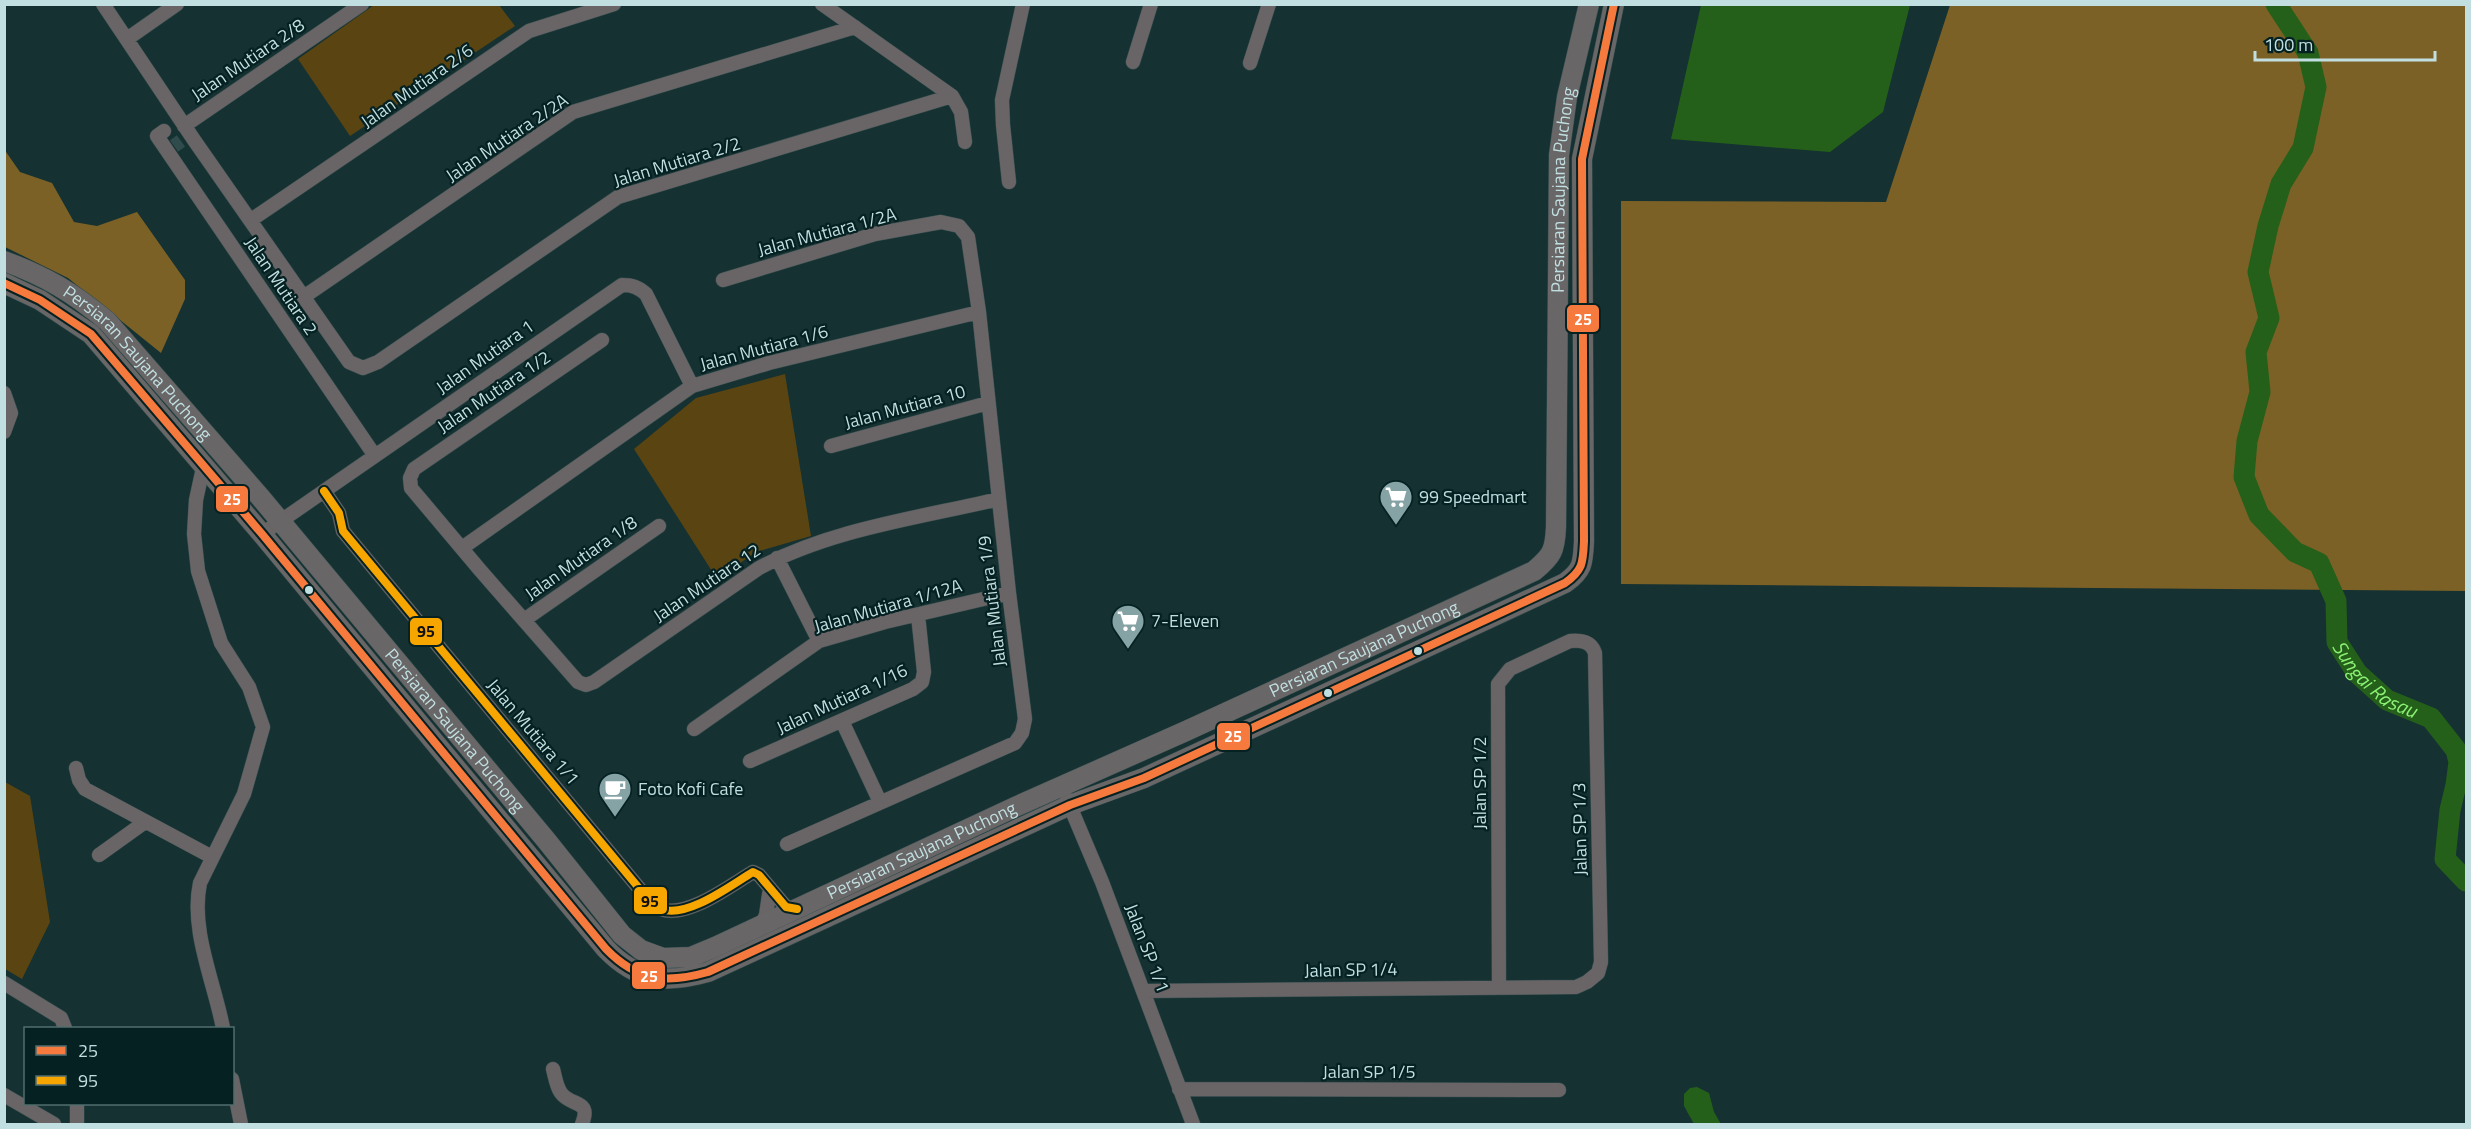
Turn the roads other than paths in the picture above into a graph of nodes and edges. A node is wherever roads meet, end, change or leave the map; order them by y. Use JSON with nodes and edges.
{"nodes":[{"id":1,"x":104,"y":4,"type":"edge"},
{"id":2,"x":177,"y":4,"type":"edge"},
{"id":3,"x":362,"y":4,"type":"edge"},
{"id":4,"x":614,"y":4,"type":"edge"},
{"id":5,"x":822,"y":4,"type":"edge"},
{"id":6,"x":1023,"y":4,"type":"edge"},
{"id":7,"x":1151,"y":4,"type":"edge"},
{"id":8,"x":1269,"y":4,"type":"edge"},
{"id":9,"x":1589,"y":4,"type":"edge"},
{"id":10,"x":1614,"y":4,"type":"edge"},
{"id":11,"x":855,"y":27,"type":"junction"},
{"id":12,"x":127,"y":39,"type":"junction"},
{"id":13,"x":1133,"y":62,"type":"dead end"},
{"id":14,"x":1250,"y":63,"type":"dead end"},
{"id":15,"x":952,"y":96,"type":"junction"},
{"id":16,"x":175,"y":137,"type":"junction"},
{"id":17,"x":965,"y":142,"type":"dead end"},
{"id":18,"x":1582,"y":159,"type":"junction"},
{"id":19,"x":1009,"y":182,"type":"dead end"},
{"id":20,"x":1557,"y":189,"type":"junction"},
{"id":21,"x":1581,"y":207,"type":"junction"},
{"id":22,"x":251,"y":220,"type":"junction"},
{"id":23,"x":941,"y":222,"type":"joint"},
{"id":24,"x":4,"y":261,"type":"edge"},
{"id":25,"x":723,"y":280,"type":"dead end"},
{"id":26,"x":4,"y":283,"type":"edge"},
{"id":27,"x":305,"y":296,"type":"junction"},
{"id":28,"x":979,"y":312,"type":"junction"},
{"id":29,"x":602,"y":340,"type":"dead end"},
{"id":30,"x":692,"y":386,"type":"junction"},
{"id":31,"x":4,"y":393,"type":"edge"},
{"id":32,"x":988,"y":403,"type":"junction"},
{"id":33,"x":4,"y":432,"type":"edge"},
{"id":34,"x":831,"y":446,"type":"dead end"},
{"id":35,"x":375,"y":456,"type":"junction"},
{"id":36,"x":203,"y":468,"type":"junction"},
{"id":37,"x":324,"y":491,"type":"junction"},
{"id":38,"x":999,"y":499,"type":"junction"},
{"id":39,"x":280,"y":522,"type":"junction"},
{"id":40,"x":659,"y":526,"type":"dead end"},
{"id":41,"x":261,"y":534,"type":"junction"},
{"id":42,"x":462,"y":548,"type":"junction"},
{"id":43,"x":777,"y":558,"type":"junction"},
{"id":44,"x":1009,"y":593,"type":"junction"},
{"id":45,"x":918,"y":615,"type":"junction"},
{"id":46,"x":524,"y":620,"type":"junction"},
{"id":47,"x":819,"y":641,"type":"junction"},
{"id":48,"x":1588,"y":643,"type":"joint"},
{"id":49,"x":843,"y":721,"type":"junction"},
{"id":50,"x":694,"y":729,"type":"dead end"},
{"id":51,"x":750,"y":761,"type":"dead end"},
{"id":52,"x":76,"y":768,"type":"dead end"},
{"id":53,"x":1060,"y":787,"type":"junction"},
{"id":54,"x":880,"y":802,"type":"junction"},
{"id":55,"x":1070,"y":806,"type":"junction"},
{"id":56,"x":145,"y":822,"type":"junction"},
{"id":57,"x":787,"y":844,"type":"dead end"},
{"id":58,"x":99,"y":855,"type":"dead end"},
{"id":59,"x":212,"y":857,"type":"junction"},
{"id":60,"x":770,"y":888,"type":"junction"},
{"id":61,"x":797,"y":909,"type":"junction"},
{"id":62,"x":761,"y":926,"type":"junction"},
{"id":63,"x":4,"y":983,"type":"edge"},
{"id":64,"x":1499,"y":987,"type":"junction"},
{"id":65,"x":1558,"y":988,"type":"joint"},
{"id":66,"x":1144,"y":991,"type":"junction"},
{"id":67,"x":64,"y":1027,"type":"edge"},
{"id":68,"x":223,"y":1027,"type":"edge"},
{"id":69,"x":553,"y":1069,"type":"dead end"},
{"id":70,"x":234,"y":1089,"type":"edge"},
{"id":71,"x":1179,"y":1089,"type":"junction"},
{"id":72,"x":1559,"y":1090,"type":"dead end"},
{"id":73,"x":4,"y":1095,"type":"edge"},
{"id":74,"x":78,"y":1105,"type":"edge"},
{"id":75,"x":54,"y":1125,"type":"edge"},
{"id":76,"x":77,"y":1125,"type":"edge"},
{"id":77,"x":241,"y":1125,"type":"edge"},
{"id":78,"x":582,"y":1125,"type":"edge"},
{"id":79,"x":1193,"y":1125,"type":"edge"}],
"edges":[{"from":1,"to":12,"type":"street"},
{"from":2,"to":12,"type":"street"},
{"from":3,"to":16,"type":"street","name":"Jalan Mutiara 2/8"},
{"from":4,"to":22,"type":"street","name":"Jalan Mutiara 2/6"},
{"from":5,"to":11,"type":"street"},
{"from":6,"to":19,"type":"street"},
{"from":7,"to":13,"type":"street"},
{"from":8,"to":14,"type":"street"},
{"from":9,"to":20,"type":"street","name":"Persiaran Saujana Puchong"},
{"from":10,"to":18,"type":"street","name":"Persiaran Saujana Puchong"},
{"from":11,"to":15,"type":"street"},
{"from":11,"to":27,"type":"street","name":"Jalan Mutiara 2/2A"},
{"from":12,"to":16,"type":"street"},
{"from":15,"to":17,"type":"street"},
{"from":15,"to":27,"type":"street","name":"Jalan Mutiara 2/2"},
{"from":16,"to":22,"type":"street"},
{"from":16,"to":35,"type":"street","name":"Jalan Mutiara 2"},
{"from":18,"to":20,"type":"street"},
{"from":18,"to":21,"type":"street","name":"Persiaran Saujana Puchong"},
{"from":20,"to":21,"type":"street"},
{"from":20,"to":53,"type":"street","name":"Persiaran Saujana Puchong"},
{"from":21,"to":55,"type":"street","name":"Persiaran Saujana Puchong"},
{"from":22,"to":27,"type":"street"},
{"from":23,"to":25,"type":"street","name":"Jalan Mutiara 1/2A"},
{"from":23,"to":28,"type":"street","name":"Jalan Mutiara 1/9"},
{"from":24,"to":39,"type":"street","name":"Persiaran Saujana Puchong"},
{"from":26,"to":36,"type":"street","name":"Persiaran Saujana Puchong"},
{"from":28,"to":30,"type":"street","name":"Jalan Mutiara 1/6"},
{"from":28,"to":32,"type":"street","name":"Jalan Mutiara 1/9"},
{"from":29,"to":42,"type":"street","name":"Jalan Mutiara 1/2"},
{"from":30,"to":35,"type":"street","name":"Jalan Mutiara 1"},
{"from":30,"to":42,"type":"street","name":"Jalan Mutiara 1/6"},
{"from":31,"to":33,"type":"street"},
{"from":32,"to":34,"type":"street","name":"Jalan Mutiara 10"},
{"from":32,"to":38,"type":"street","name":"Jalan Mutiara 1/9"},
{"from":35,"to":37,"type":"street","name":"Jalan Mutiara 1"},
{"from":36,"to":41,"type":"street","name":"Persiaran Saujana Puchong"},
{"from":36,"to":59,"type":"street"},
{"from":37,"to":39,"type":"street","name":"Jalan Mutiara 1"},
{"from":37,"to":60,"type":"street","name":"Jalan Mutiara 1/1"},
{"from":38,"to":43,"type":"street","name":"Jalan Mutiara 12"},
{"from":38,"to":44,"type":"street","name":"Jalan Mutiara 1/9"},
{"from":39,"to":41,"type":"street","name":"Jalan Mutiara 1"},
{"from":39,"to":62,"type":"street","name":"Persiaran Saujana Puchong"},
{"from":40,"to":46,"type":"street","name":"Jalan Mutiara 1/8"},
{"from":41,"to":55,"type":"street","name":"Persiaran Saujana Puchong"},
{"from":42,"to":46,"type":"street"},
{"from":43,"to":46,"type":"street","name":"Jalan Mutiara 12"},
{"from":43,"to":47,"type":"street"},
{"from":44,"to":45,"type":"street","name":"Jalan Mutiara 1/12A"},
{"from":44,"to":54,"type":"street","name":"Jalan Mutiara 1/9"},
{"from":45,"to":47,"type":"street","name":"Jalan Mutiara 1/12A"},
{"from":45,"to":49,"type":"street","name":"Jalan Mutiara 1/16"},
{"from":47,"to":50,"type":"street","name":"Jalan Mutiara 1/12A"},
{"from":48,"to":64,"type":"street","name":"Jalan SP 1/2"},
{"from":48,"to":65,"type":"street","name":"Jalan SP 1/3"},
{"from":49,"to":51,"type":"street","name":"Jalan Mutiara 1/16"},
{"from":49,"to":54,"type":"street"},
{"from":52,"to":56,"type":"street"},
{"from":53,"to":55,"type":"street","name":"Jalan SP 1/1"},
{"from":53,"to":61,"type":"street","name":"Persiaran Saujana Puchong"},
{"from":54,"to":57,"type":"street","name":"Jalan Mutiara 1/9"},
{"from":55,"to":66,"type":"street","name":"Jalan SP 1/1"},
{"from":56,"to":58,"type":"street"},
{"from":56,"to":59,"type":"street"},
{"from":59,"to":68,"type":"street"},
{"from":60,"to":61,"type":"street"},
{"from":60,"to":62,"type":"street"},
{"from":61,"to":62,"type":"street","name":"Persiaran Saujana Puchong"},
{"from":63,"to":67,"type":"street"},
{"from":64,"to":65,"type":"street","name":"Jalan SP 1/4"},
{"from":64,"to":66,"type":"street","name":"Jalan SP 1/4"},
{"from":66,"to":71,"type":"street","name":"Jalan SP 1/1"},
{"from":69,"to":78,"type":"street"},
{"from":70,"to":77,"type":"street"},
{"from":71,"to":72,"type":"street","name":"Jalan SP 1/5"},
{"from":71,"to":79,"type":"street","name":"Jalan SP 1/1"},
{"from":73,"to":75,"type":"street"},
{"from":74,"to":76,"type":"street"}]}
